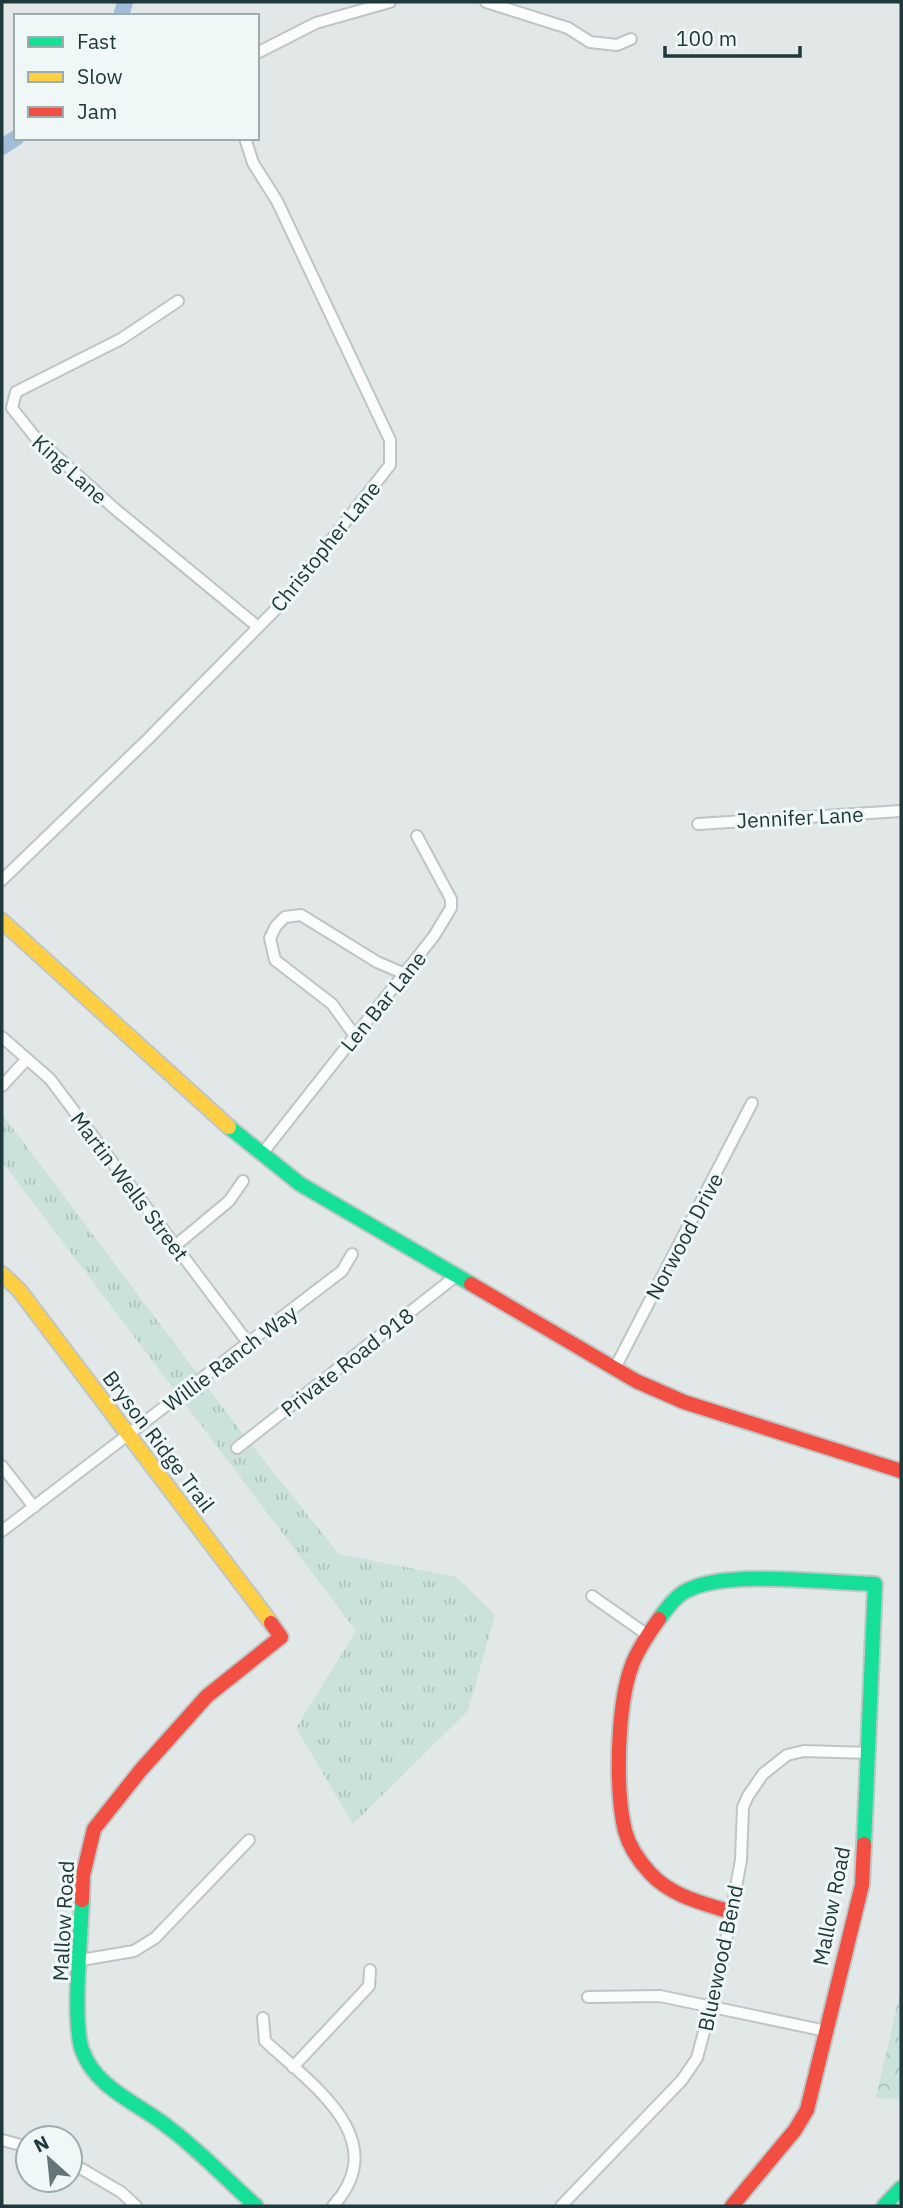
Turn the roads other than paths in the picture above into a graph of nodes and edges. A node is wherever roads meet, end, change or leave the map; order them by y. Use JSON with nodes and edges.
{"nodes":[{"id":1,"x":390,"y":2,"type":"edge"},
{"id":2,"x":486,"y":2,"type":"edge"},
{"id":3,"x":631,"y":39,"type":"dead end"},
{"id":4,"x":259,"y":52,"type":"edge"},
{"id":5,"x":246,"y":140,"type":"edge"},
{"id":6,"x":178,"y":302,"type":"dead end"},
{"id":7,"x":258,"y":626,"type":"junction"},
{"id":8,"x":901,"y":811,"type":"edge"},
{"id":9,"x":698,"y":824,"type":"dead end"},
{"id":10,"x":417,"y":836,"type":"dead end"},
{"id":11,"x":2,"y":880,"type":"edge"},
{"id":12,"x":2,"y":921,"type":"edge"},
{"id":13,"x":405,"y":974,"type":"junction"},
{"id":14,"x":355,"y":1036,"type":"junction"},
{"id":15,"x":2,"y":1037,"type":"edge"},
{"id":16,"x":27,"y":1059,"type":"junction"},
{"id":17,"x":2,"y":1086,"type":"edge"},
{"id":18,"x":752,"y":1103,"type":"dead end"},
{"id":19,"x":261,"y":1155,"type":"junction"},
{"id":20,"x":243,"y":1181,"type":"dead end"},
{"id":21,"x":175,"y":1246,"type":"junction"},
{"id":22,"x":352,"y":1254,"type":"dead end"},
{"id":23,"x":2,"y":1274,"type":"edge"},
{"id":24,"x":456,"y":1276,"type":"junction"},
{"id":25,"x":249,"y":1344,"type":"junction"},
{"id":26,"x":615,"y":1368,"type":"junction"},
{"id":27,"x":129,"y":1435,"type":"junction"},
{"id":28,"x":237,"y":1448,"type":"dead end"},
{"id":29,"x":2,"y":1466,"type":"edge"},
{"id":30,"x":901,"y":1471,"type":"edge"},
{"id":31,"x":34,"y":1507,"type":"junction"},
{"id":32,"x":2,"y":1531,"type":"edge"},
{"id":33,"x":592,"y":1596,"type":"dead end"},
{"id":34,"x":649,"y":1636,"type":"junction"},
{"id":35,"x":281,"y":1637,"type":"joint"},
{"id":36,"x":869,"y":1754,"type":"junction"},
{"id":37,"x":249,"y":1840,"type":"dead end"},
{"id":38,"x":731,"y":1912,"type":"junction"},
{"id":39,"x":81,"y":1961,"type":"junction"},
{"id":40,"x":370,"y":1970,"type":"dead end"},
{"id":41,"x":588,"y":1997,"type":"dead end"},
{"id":42,"x":712,"y":2007,"type":"junction"},
{"id":43,"x":262,"y":2018,"type":"dead end"},
{"id":44,"x":826,"y":2031,"type":"junction"},
{"id":45,"x":293,"y":2067,"type":"junction"},
{"id":46,"x":84,"y":2170,"type":"edge"},
{"id":47,"x":901,"y":2188,"type":"edge"},
{"id":48,"x":136,"y":2206,"type":"edge"},
{"id":49,"x":256,"y":2206,"type":"edge"},
{"id":50,"x":333,"y":2206,"type":"edge"},
{"id":51,"x":561,"y":2206,"type":"edge"},
{"id":52,"x":732,"y":2206,"type":"edge"},
{"id":53,"x":884,"y":2206,"type":"edge"}],
"edges":[{"from":1,"to":4,"type":"street"},
{"from":2,"to":3,"type":"street"},
{"from":5,"to":7,"type":"street","name":"Christopher Lane"},
{"from":6,"to":7,"type":"street","name":"King Lane"},
{"from":7,"to":11,"type":"street","name":"Christopher Lane"},
{"from":8,"to":9,"type":"street","name":"Jennifer Lane"},
{"from":10,"to":13,"type":"street","name":"Len Bar Lane"},
{"from":12,"to":19,"type":"street"},
{"from":13,"to":14,"type":"street","name":"Len Bar Lane"},
{"from":13,"to":14,"type":"street"},
{"from":14,"to":19,"type":"street","name":"Len Bar Lane"},
{"from":15,"to":16,"type":"street","name":"Martin Wells Street"},
{"from":16,"to":17,"type":"street"},
{"from":16,"to":21,"type":"street","name":"Martin Wells Street"},
{"from":18,"to":26,"type":"street","name":"Norwood Drive"},
{"from":19,"to":24,"type":"street"},
{"from":20,"to":21,"type":"street"},
{"from":21,"to":25,"type":"street","name":"Martin Wells Street"},
{"from":22,"to":25,"type":"street","name":"Willie Ranch Way"},
{"from":23,"to":27,"type":"street","name":"Bryson Ridge Trail"},
{"from":24,"to":26,"type":"street"},
{"from":24,"to":28,"type":"street","name":"Private Road 918"},
{"from":25,"to":27,"type":"street","name":"Willie Ranch Way"},
{"from":26,"to":30,"type":"street"},
{"from":27,"to":31,"type":"street","name":"Willie Ranch Way"},
{"from":27,"to":35,"type":"street","name":"Bryson Ridge Trail"},
{"from":29,"to":31,"type":"street"},
{"from":31,"to":32,"type":"street","name":"Willie Ranch Way"},
{"from":33,"to":34,"type":"street"},
{"from":34,"to":36,"type":"street","name":"Mallow Road"},
{"from":34,"to":38,"type":"street"},
{"from":35,"to":39,"type":"street","name":"Mallow Road"},
{"from":36,"to":38,"type":"street","name":"Bluewood Bend"},
{"from":36,"to":44,"type":"street","name":"Mallow Road"},
{"from":37,"to":39,"type":"street"},
{"from":38,"to":42,"type":"street","name":"Bluewood Bend"},
{"from":39,"to":49,"type":"street","name":"Mallow Road"},
{"from":40,"to":45,"type":"street"},
{"from":41,"to":42,"type":"street"},
{"from":42,"to":44,"type":"street"},
{"from":42,"to":51,"type":"street","name":"Bluewood Bend"},
{"from":43,"to":45,"type":"street"},
{"from":44,"to":52,"type":"street","name":"Mallow Road"},
{"from":45,"to":50,"type":"street"},
{"from":46,"to":48,"type":"street"},
{"from":47,"to":53,"type":"street"}]}
